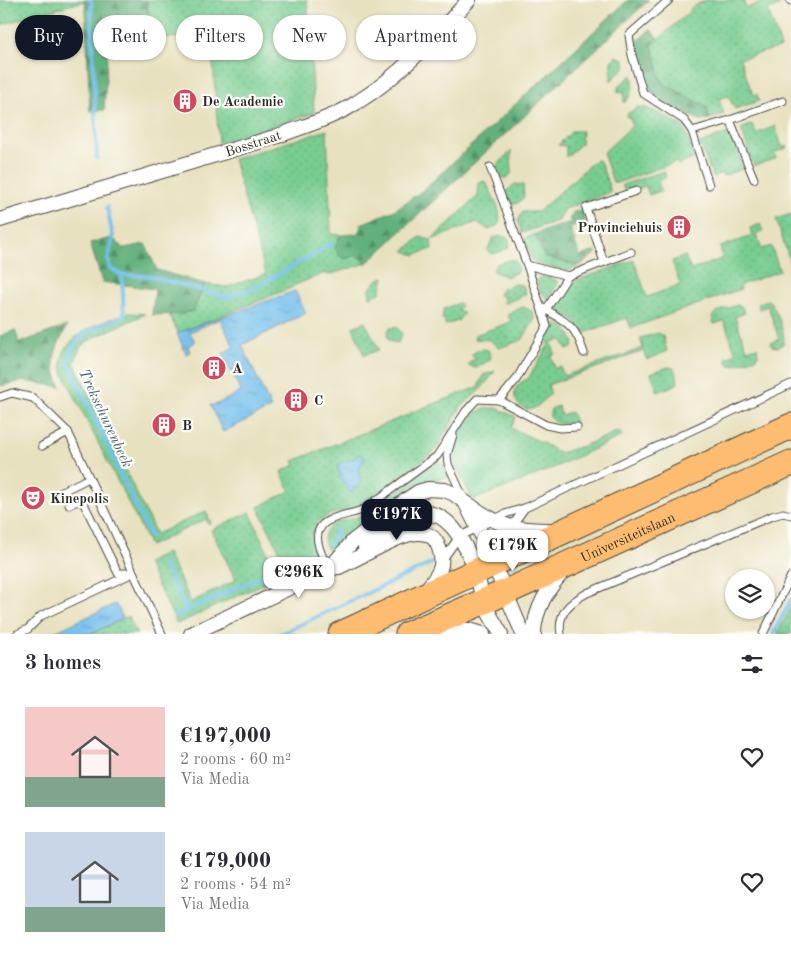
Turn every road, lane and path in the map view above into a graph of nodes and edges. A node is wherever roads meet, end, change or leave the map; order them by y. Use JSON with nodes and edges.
{"nodes":[{"id":1,"x":469,"y":0,"type":"edge"},
{"id":2,"x":668,"y":0,"type":"edge"},
{"id":3,"x":783,"y":101,"type":"dead end"},
{"id":4,"x":730,"y":120,"type":"junction"},
{"id":5,"x":692,"y":131,"type":"junction"},
{"id":6,"x":490,"y":166,"type":"dead end"},
{"id":7,"x":754,"y":179,"type":"dead end"},
{"id":8,"x":709,"y":185,"type":"dead end"},
{"id":9,"x":636,"y":191,"type":"dead end"},
{"id":10,"x":0,"y":220,"type":"edge"},
{"id":11,"x":631,"y":252,"type":"dead end"},
{"id":12,"x":604,"y":262,"type":"junction"},
{"id":13,"x":527,"y":265,"type":"junction"},
{"id":14,"x":568,"y":276,"type":"junction"},
{"id":15,"x":544,"y":312,"type":"junction"},
{"id":16,"x":584,"y":353,"type":"dead end"},
{"id":17,"x":791,"y":384,"type":"edge"},
{"id":18,"x":0,"y":397,"type":"edge"},
{"id":19,"x":500,"y":400,"type":"junction"},
{"id":20,"x":791,"y":426,"type":"edge"},
{"id":21,"x":456,"y":427,"type":"junction"},
{"id":22,"x":577,"y":427,"type":"dead end"},
{"id":23,"x":68,"y":432,"type":"junction"},
{"id":24,"x":42,"y":446,"type":"dead end"},
{"id":25,"x":791,"y":462,"type":"edge"},
{"id":26,"x":89,"y":478,"type":"junction"},
{"id":27,"x":63,"y":491,"type":"dead end"},
{"id":28,"x":465,"y":502,"type":"junction"},
{"id":29,"x":69,"y":504,"type":"dead end"},
{"id":30,"x":525,"y":508,"type":"junction"},
{"id":31,"x":791,"y":515,"type":"edge"},
{"id":32,"x":492,"y":520,"type":"junction"},
{"id":33,"x":478,"y":527,"type":"junction"},
{"id":34,"x":510,"y":528,"type":"junction"},
{"id":35,"x":566,"y":530,"type":"junction"},
{"id":36,"x":459,"y":537,"type":"junction"},
{"id":37,"x":442,"y":559,"type":"junction"},
{"id":38,"x":572,"y":562,"type":"junction"},
{"id":39,"x":485,"y":567,"type":"junction"},
{"id":40,"x":334,"y":568,"type":"junction"},
{"id":41,"x":133,"y":573,"type":"junction"},
{"id":42,"x":791,"y":576,"type":"edge"},
{"id":43,"x":420,"y":597,"type":"junction"},
{"id":44,"x":495,"y":597,"type":"junction"},
{"id":45,"x":412,"y":632,"type":"edge"},
{"id":46,"x":17,"y":634,"type":"edge"},
{"id":47,"x":162,"y":634,"type":"edge"},
{"id":48,"x":191,"y":634,"type":"edge"},
{"id":49,"x":341,"y":634,"type":"edge"},
{"id":50,"x":483,"y":634,"type":"edge"},
{"id":51,"x":501,"y":634,"type":"edge"},
{"id":52,"x":523,"y":634,"type":"edge"},
{"id":53,"x":534,"y":634,"type":"edge"},
{"id":54,"x":561,"y":634,"type":"edge"},
{"id":55,"x":763,"y":634,"type":"edge"}],
"edges":[{"from":1,"to":10,"type":"street","name":"Bosstraat"},
{"from":2,"to":5,"type":"lane"},
{"from":3,"to":4,"type":"lane"},
{"from":4,"to":5,"type":"lane"},
{"from":4,"to":7,"type":"lane"},
{"from":5,"to":8,"type":"lane"},
{"from":6,"to":13,"type":"lane"},
{"from":9,"to":12,"type":"lane"},
{"from":11,"to":12,"type":"lane"},
{"from":12,"to":14,"type":"lane"},
{"from":13,"to":14,"type":"lane"},
{"from":13,"to":15,"type":"lane"},
{"from":14,"to":15,"type":"lane"},
{"from":15,"to":16,"type":"lane"},
{"from":15,"to":19,"type":"lane"},
{"from":17,"to":30,"type":"lane"},
{"from":18,"to":23,"type":"lane"},
{"from":19,"to":21,"type":"lane"},
{"from":19,"to":22,"type":"lane"},
{"from":20,"to":35,"type":"highway"},
{"from":21,"to":28,"type":"lane"},
{"from":21,"to":40,"type":"lane"},
{"from":23,"to":24,"type":"lane"},
{"from":23,"to":26,"type":"lane"},
{"from":25,"to":38,"type":"highway","name":"Universiteitslaan"},
{"from":26,"to":27,"type":"lane"},
{"from":26,"to":41,"type":"lane"},
{"from":28,"to":32,"type":"street"},
{"from":28,"to":33,"type":"street"},
{"from":28,"to":40,"type":"street"},
{"from":29,"to":41,"type":"lane"},
{"from":30,"to":32,"type":"lane"},
{"from":30,"to":34,"type":"lane"},
{"from":31,"to":54,"type":"lane"},
{"from":32,"to":33,"type":"lane"},
{"from":32,"to":34,"type":"street"},
{"from":33,"to":36,"type":"lane"},
{"from":33,"to":39,"type":"street"},
{"from":34,"to":35,"type":"street"},
{"from":34,"to":39,"type":"lane"},
{"from":35,"to":39,"type":"highway"},
{"from":36,"to":37,"type":"lane"},
{"from":36,"to":39,"type":"street"},
{"from":36,"to":40,"type":"street"},
{"from":37,"to":40,"type":"street"},
{"from":37,"to":43,"type":"street"},
{"from":38,"to":44,"type":"highway","name":"Universiteitslaan"},
{"from":38,"to":53,"type":"street"},
{"from":39,"to":43,"type":"highway"},
{"from":39,"to":44,"type":"street"},
{"from":39,"to":44,"type":"street"},
{"from":40,"to":48,"type":"street"},
{"from":41,"to":46,"type":"lane"},
{"from":41,"to":47,"type":"lane"},
{"from":42,"to":55,"type":"lane"},
{"from":43,"to":49,"type":"highway"},
{"from":44,"to":45,"type":"highway","name":"Universiteitslaan"},
{"from":44,"to":51,"type":"street"},
{"from":44,"to":52,"type":"street"},
{"from":45,"to":50,"type":"street"}]}
